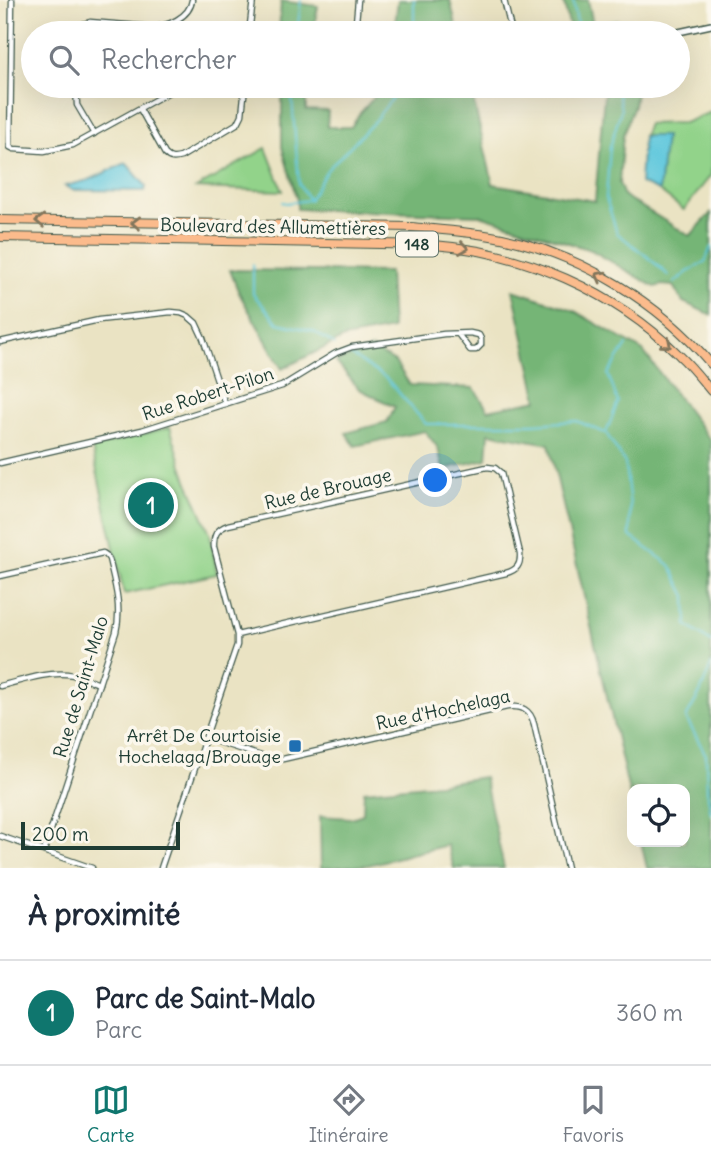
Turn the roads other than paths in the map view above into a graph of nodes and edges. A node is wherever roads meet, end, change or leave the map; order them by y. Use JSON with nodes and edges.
{"nodes":[{"id":1,"x":12,"y":0,"type":"edge"},
{"id":2,"x":192,"y":0,"type":"edge"},
{"id":3,"x":253,"y":0,"type":"edge"},
{"id":4,"x":358,"y":0,"type":"edge"},
{"id":5,"x":504,"y":0,"type":"edge"},
{"id":6,"x":172,"y":21,"type":"edge"},
{"id":7,"x":251,"y":21,"type":"edge"},
{"id":8,"x":356,"y":21,"type":"edge"},
{"id":9,"x":509,"y":21,"type":"edge"},
{"id":10,"x":711,"y":25,"type":"edge"},
{"id":11,"x":690,"y":30,"type":"edge"},
{"id":12,"x":76,"y":98,"type":"edge"},
{"id":13,"x":159,"y":98,"type":"edge"},
{"id":14,"x":244,"y":98,"type":"edge"},
{"id":15,"x":140,"y":109,"type":"junction"},
{"id":16,"x":94,"y":134,"type":"junction"},
{"id":17,"x":0,"y":220,"type":"edge"},
{"id":18,"x":79,"y":222,"type":"junction"},
{"id":19,"x":0,"y":237,"type":"edge"},
{"id":20,"x":77,"y":240,"type":"junction"},
{"id":21,"x":458,"y":334,"type":"junction"},
{"id":22,"x":0,"y":342,"type":"edge"},
{"id":23,"x":711,"y":363,"type":"edge"},
{"id":24,"x":711,"y":391,"type":"edge"},
{"id":25,"x":225,"y":404,"type":"junction"},
{"id":26,"x":0,"y":463,"type":"edge"},
{"id":27,"x":0,"y":576,"type":"edge"},
{"id":28,"x":237,"y":635,"type":"junction"},
{"id":29,"x":99,"y":684,"type":"junction"},
{"id":30,"x":0,"y":687,"type":"edge"},
{"id":31,"x":206,"y":738,"type":"junction"},
{"id":32,"x":0,"y":836,"type":"edge"},
{"id":33,"x":44,"y":851,"type":"junction"},
{"id":34,"x":92,"y":868,"type":"edge"},
{"id":35,"x":161,"y":868,"type":"edge"},
{"id":36,"x":567,"y":868,"type":"edge"}],
"edges":[{"from":1,"to":16,"type":"street"},
{"from":2,"to":6,"type":"street"},
{"from":3,"to":7,"type":"street"},
{"from":4,"to":8,"type":"street"},
{"from":5,"to":9,"type":"street"},
{"from":10,"to":11,"type":"street"},
{"from":12,"to":16,"type":"street"},
{"from":13,"to":15,"type":"street"},
{"from":14,"to":15,"type":"street"},
{"from":15,"to":16,"type":"street"},
{"from":18,"to":17,"type":"highway","name":"Boulevard des Allumettières","number":"148","one_way":true},
{"from":18,"to":20,"type":"highway"},
{"from":23,"to":18,"type":"highway","name":"Boulevard des Allumettières","number":"148","one_way":true},
{"from":19,"to":20,"type":"highway","name":"Boulevard des Allumettières","number":"148"},
{"from":20,"to":24,"type":"highway","name":"Boulevard des Allumettières","number":"148","one_way":true},
{"from":21,"to":21,"type":"street","name":"Rue Robert-Pilon"},
{"from":21,"to":25,"type":"street","name":"Rue Robert-Pilon"},
{"from":22,"to":25,"type":"street"},
{"from":25,"to":26,"type":"street","name":"Rue Robert-Pilon"},
{"from":27,"to":29,"type":"street","name":"Rue de Saint-Malo"},
{"from":28,"to":28,"type":"street","name":"Rue de Brouage"},
{"from":28,"to":31,"type":"street","name":"Rue de Brouage"},
{"from":29,"to":30,"type":"street"},
{"from":29,"to":33,"type":"street","name":"Rue de Saint-Malo"},
{"from":31,"to":35,"type":"street","name":"Rue de Brouage"},
{"from":31,"to":36,"type":"street","name":"Rue d'Hochelaga"},
{"from":32,"to":33,"type":"street"},
{"from":33,"to":34,"type":"street"}]}
